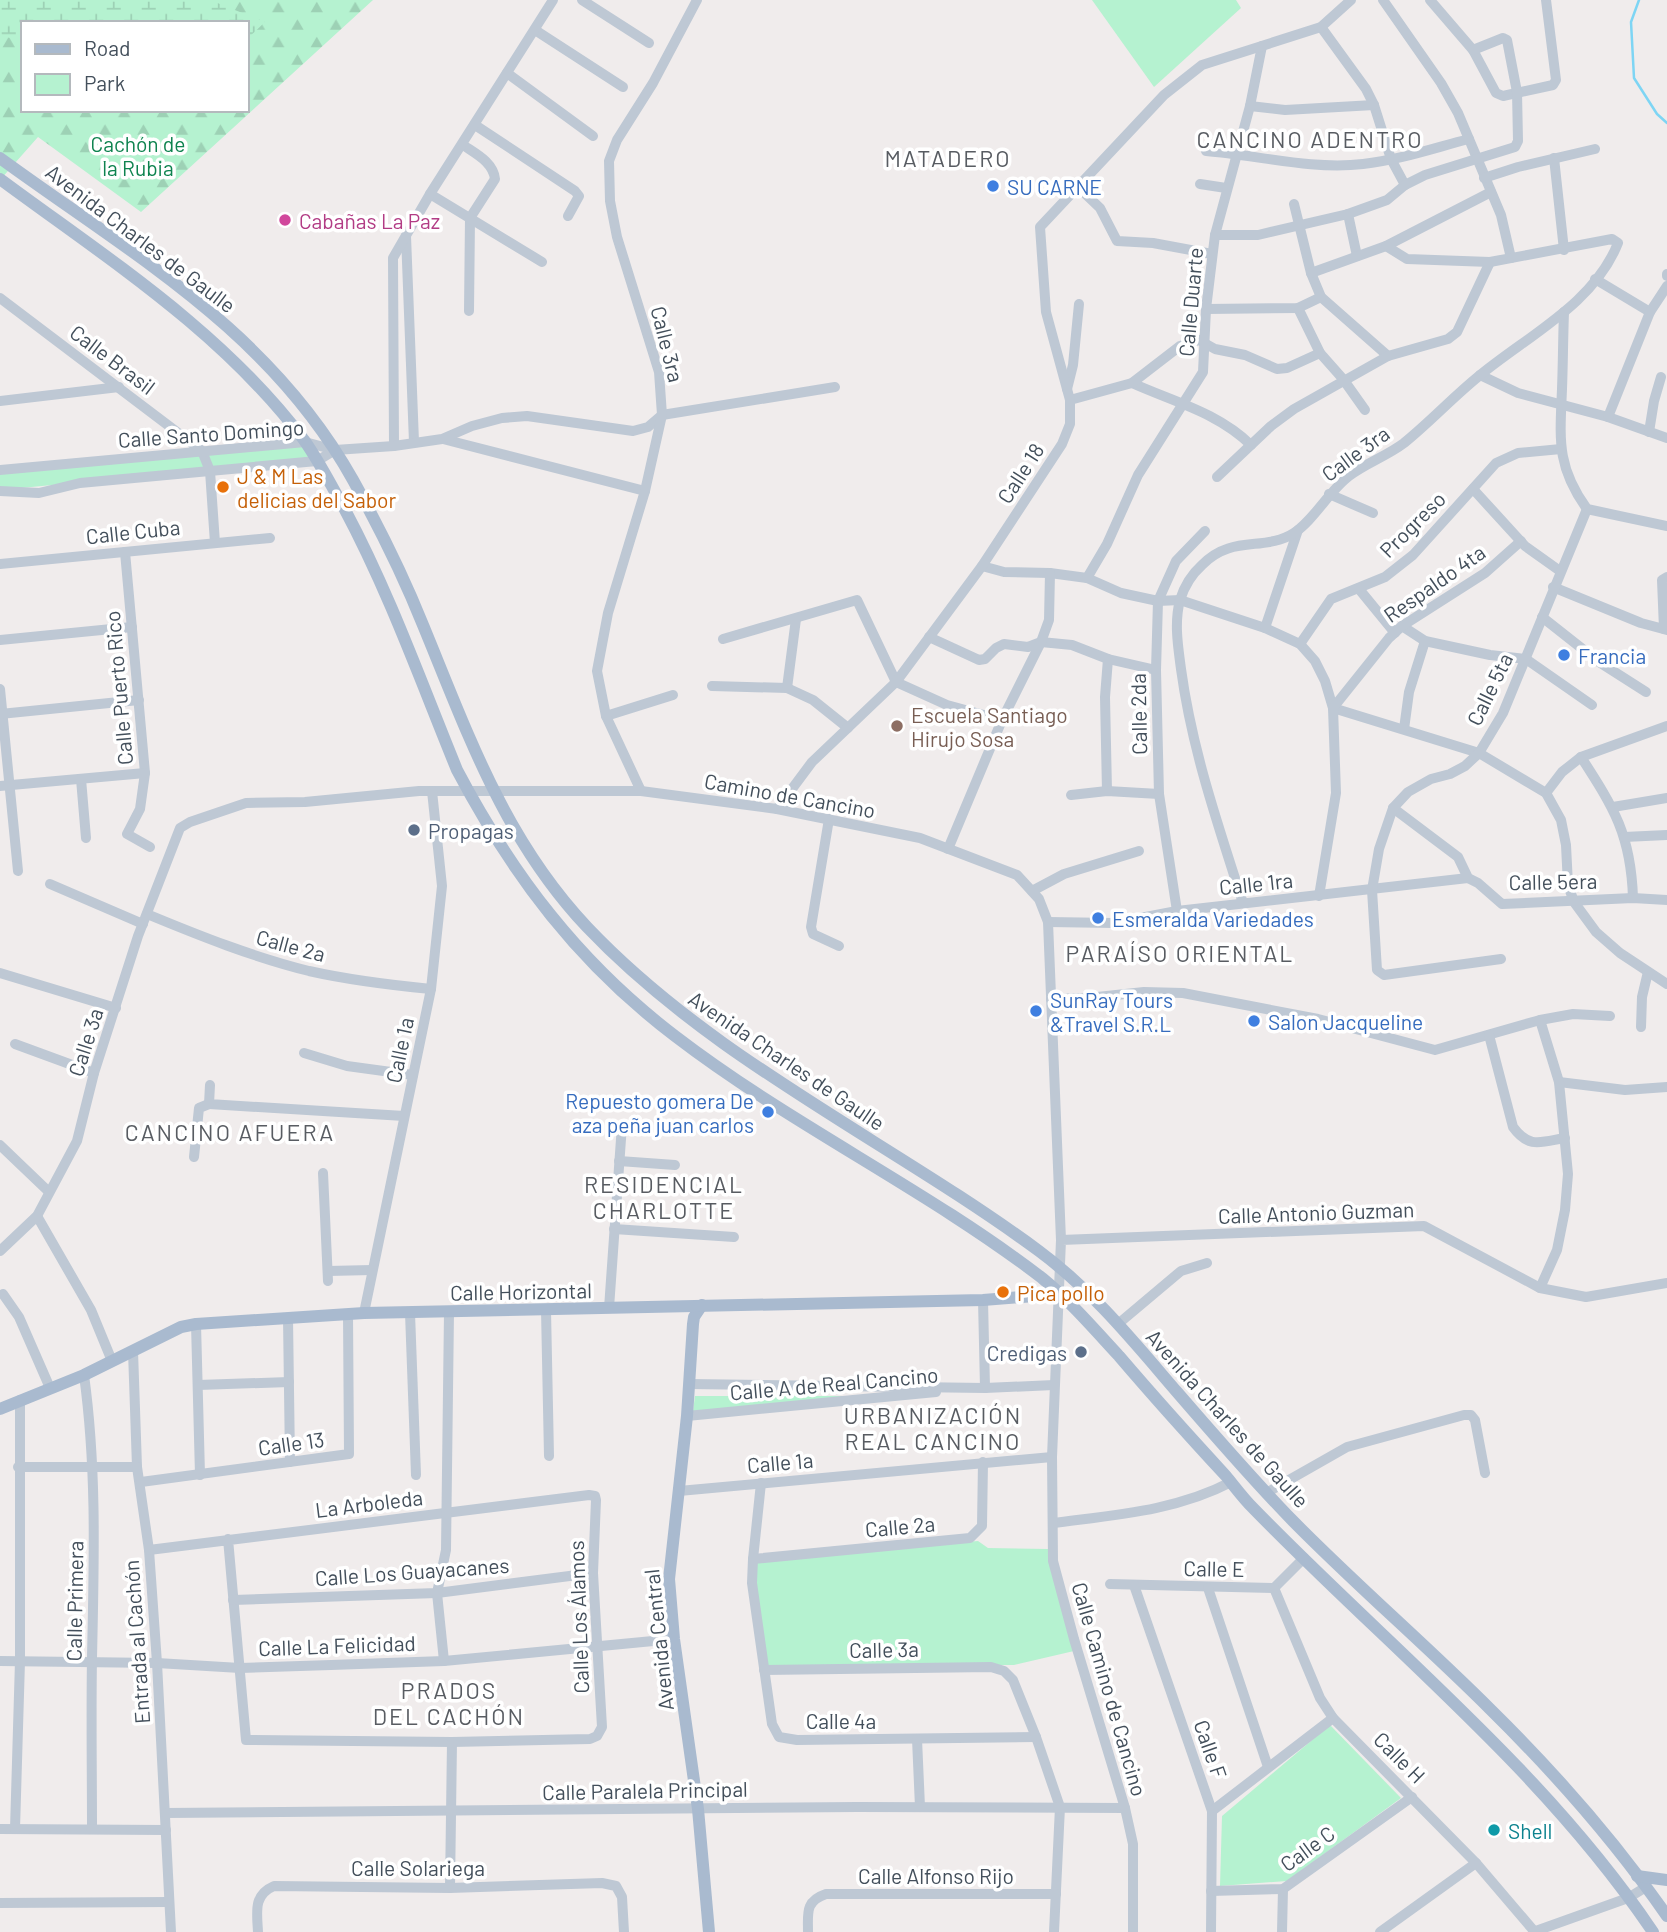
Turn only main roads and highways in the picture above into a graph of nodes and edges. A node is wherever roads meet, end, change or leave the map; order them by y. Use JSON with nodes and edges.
{"nodes":[{"id":1,"x":0,"y":158,"type":"edge"},
{"id":2,"x":0,"y":179,"type":"edge"},
{"id":3,"x":1060,"y":1294,"type":"junction"},
{"id":4,"x":702,"y":1305,"type":"junction"},
{"id":5,"x":0,"y":1408,"type":"edge"},
{"id":6,"x":1327,"y":1554,"type":"junction"},
{"id":7,"x":1304,"y":1558,"type":"junction"},
{"id":8,"x":1330,"y":1583,"type":"junction"},
{"id":9,"x":1359,"y":1584,"type":"junction"},
{"id":10,"x":1637,"y":1876,"type":"junction"},
{"id":11,"x":1667,"y":1880,"type":"edge"},
{"id":12,"x":1667,"y":1916,"type":"edge"},
{"id":13,"x":709,"y":1932,"type":"edge"},
{"id":14,"x":1653,"y":1932,"type":"edge"}],
"edges":[{"from":1,"to":6,"type":"main road","name":"Avenida Charles de Gaulle"},
{"from":2,"to":3,"type":"main road","name":"Avenida Charles de Gaulle"},
{"from":3,"to":4,"type":"main road","name":"Calle Horizontal"},
{"from":3,"to":7,"type":"main road","name":"Avenida Charles de Gaulle"},
{"from":4,"to":5,"type":"main road","name":"Calle Horizontal"},
{"from":4,"to":13,"type":"main road","name":"Avenida Central"},
{"from":6,"to":7,"type":"main road"},
{"from":6,"to":9,"type":"main road","name":"Avenida Charles de Gaulle"},
{"from":7,"to":8,"type":"main road","name":"Avenida Charles de Gaulle"},
{"from":8,"to":9,"type":"main road"},
{"from":8,"to":14,"type":"main road","name":"Avenida Charles de Gaulle"},
{"from":9,"to":10,"type":"main road","name":"Avenida Charles de Gaulle"},
{"from":10,"to":11,"type":"main road"},
{"from":10,"to":12,"type":"main road","name":"Avenida Charles de Gaulle"}]}
